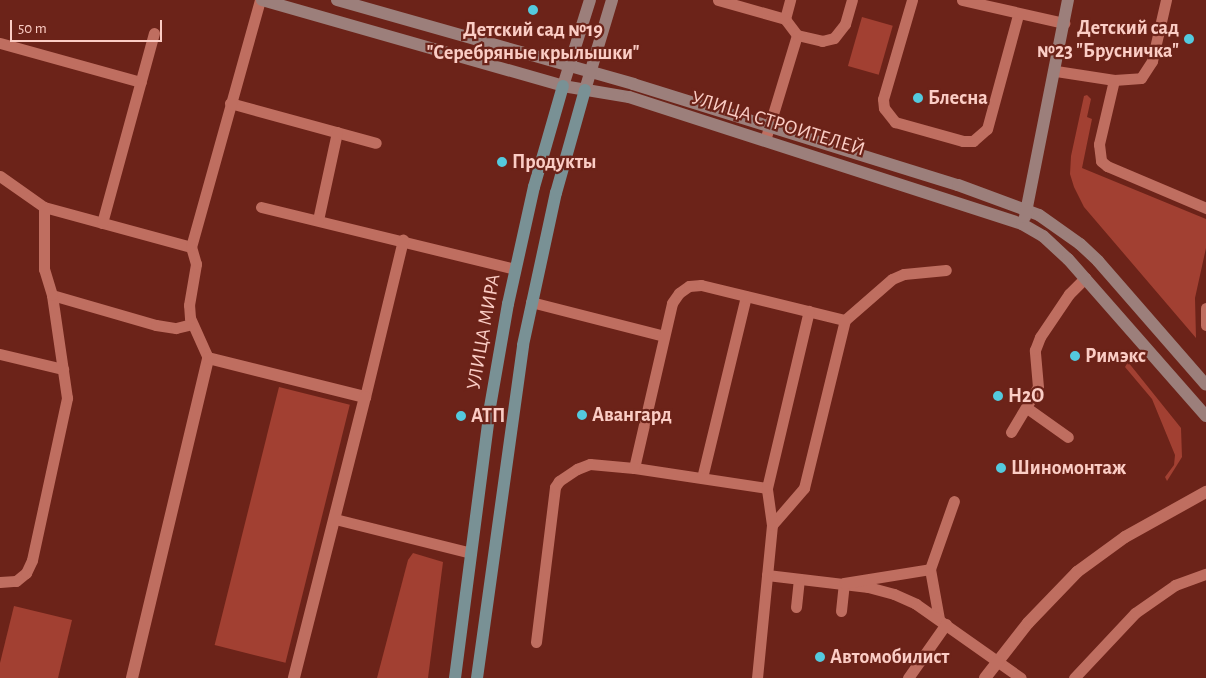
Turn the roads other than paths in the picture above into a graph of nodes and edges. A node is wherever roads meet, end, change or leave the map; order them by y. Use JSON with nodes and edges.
{"nodes":[{"id":1,"x":261,"y":0,"type":"edge"},
{"id":2,"x":337,"y":0,"type":"edge"},
{"id":3,"x":590,"y":0,"type":"edge"},
{"id":4,"x":612,"y":0,"type":"edge"},
{"id":5,"x":718,"y":0,"type":"edge"},
{"id":6,"x":790,"y":0,"type":"edge"},
{"id":7,"x":852,"y":0,"type":"edge"},
{"id":8,"x":912,"y":0,"type":"edge"},
{"id":9,"x":962,"y":0,"type":"edge"},
{"id":10,"x":1068,"y":0,"type":"edge"},
{"id":11,"x":1166,"y":0,"type":"edge"},
{"id":12,"x":1018,"y":15,"type":"junction"},
{"id":13,"x":785,"y":19,"type":"junction"},
{"id":14,"x":1064,"y":23,"type":"junction"},
{"id":15,"x":154,"y":33,"type":"dead end"},
{"id":16,"x":797,"y":35,"type":"junction"},
{"id":17,"x":0,"y":43,"type":"edge"},
{"id":18,"x":570,"y":64,"type":"junction"},
{"id":19,"x":590,"y":71,"type":"junction"},
{"id":20,"x":1056,"y":71,"type":"junction"},
{"id":21,"x":1114,"y":80,"type":"junction"},
{"id":22,"x":140,"y":82,"type":"junction"},
{"id":23,"x":563,"y":86,"type":"junction"},
{"id":24,"x":585,"y":90,"type":"junction"},
{"id":25,"x":230,"y":103,"type":"junction"},
{"id":26,"x":769,"y":126,"type":"junction"},
{"id":27,"x":337,"y":132,"type":"junction"},
{"id":28,"x":765,"y":140,"type":"junction"},
{"id":29,"x":376,"y":143,"type":"dead end"},
{"id":30,"x":0,"y":176,"type":"edge"},
{"id":31,"x":44,"y":206,"type":"junction"},
{"id":32,"x":261,"y":206,"type":"dead end"},
{"id":33,"x":1206,"y":208,"type":"edge"},
{"id":34,"x":1027,"y":210,"type":"junction"},
{"id":35,"x":318,"y":220,"type":"junction"},
{"id":36,"x":102,"y":222,"type":"junction"},
{"id":37,"x":1022,"y":224,"type":"junction"},
{"id":38,"x":404,"y":240,"type":"junction"},
{"id":39,"x":191,"y":247,"type":"junction"},
{"id":40,"x":515,"y":269,"type":"junction"},
{"id":41,"x":946,"y":270,"type":"dead end"},
{"id":42,"x":1085,"y":278,"type":"junction"},
{"id":43,"x":52,"y":295,"type":"junction"},
{"id":44,"x":746,"y":296,"type":"junction"},
{"id":45,"x":531,"y":302,"type":"junction"},
{"id":46,"x":1206,"y":308,"type":"edge"},
{"id":47,"x":809,"y":311,"type":"junction"},
{"id":48,"x":845,"y":320,"type":"junction"},
{"id":49,"x":192,"y":324,"type":"junction"},
{"id":50,"x":1206,"y":325,"type":"edge"},
{"id":51,"x":664,"y":336,"type":"junction"},
{"id":52,"x":0,"y":354,"type":"edge"},
{"id":53,"x":208,"y":358,"type":"junction"},
{"id":54,"x":63,"y":369,"type":"junction"},
{"id":55,"x":1206,"y":385,"type":"edge"},
{"id":56,"x":365,"y":397,"type":"junction"},
{"id":57,"x":1027,"y":408,"type":"junction"},
{"id":58,"x":1206,"y":416,"type":"edge"},
{"id":59,"x":1011,"y":432,"type":"dead end"},
{"id":60,"x":1068,"y":437,"type":"dead end"},
{"id":61,"x":634,"y":468,"type":"junction"},
{"id":62,"x":702,"y":478,"type":"junction"},
{"id":63,"x":767,"y":488,"type":"junction"},
{"id":64,"x":1206,"y":492,"type":"edge"},
{"id":65,"x":954,"y":501,"type":"dead end"},
{"id":66,"x":335,"y":519,"type":"junction"},
{"id":67,"x":772,"y":525,"type":"junction"},
{"id":68,"x":470,"y":553,"type":"junction"},
{"id":69,"x":930,"y":569,"type":"junction"},
{"id":70,"x":767,"y":574,"type":"junction"},
{"id":71,"x":1206,"y":574,"type":"edge"},
{"id":72,"x":799,"y":579,"type":"junction"},
{"id":73,"x":0,"y":582,"type":"edge"},
{"id":74,"x":844,"y":583,"type":"junction"},
{"id":75,"x":796,"y":607,"type":"dead end"},
{"id":76,"x":841,"y":611,"type":"dead end"},
{"id":77,"x":942,"y":622,"type":"junction"},
{"id":78,"x":536,"y":642,"type":"dead end"},
{"id":79,"x":998,"y":661,"type":"junction"},
{"id":80,"x":132,"y":678,"type":"edge"},
{"id":81,"x":294,"y":678,"type":"edge"},
{"id":82,"x":455,"y":678,"type":"edge"},
{"id":83,"x":477,"y":678,"type":"edge"},
{"id":84,"x":757,"y":678,"type":"edge"},
{"id":85,"x":908,"y":678,"type":"edge"},
{"id":86,"x":985,"y":678,"type":"edge"},
{"id":87,"x":1021,"y":678,"type":"edge"},
{"id":88,"x":1074,"y":678,"type":"edge"}],
"edges":[{"from":1,"to":23,"type":"main road","name":"УЛИЦА СТРОИТЕЛЕЙ"},
{"from":1,"to":25,"type":"lane"},
{"from":2,"to":18,"type":"main road","name":"УЛИЦА СТРОИТЕЛЕЙ"},
{"from":3,"to":18,"type":"main road","name":"УЛИЦА МИРА"},
{"from":4,"to":19,"type":"main road","name":"УЛИЦА МИРА"},
{"from":5,"to":13,"type":"lane"},
{"from":6,"to":13,"type":"lane"},
{"from":7,"to":16,"type":"lane"},
{"from":8,"to":12,"type":"lane"},
{"from":9,"to":12,"type":"lane"},
{"from":10,"to":14,"type":"main road"},
{"from":11,"to":21,"type":"lane"},
{"from":12,"to":14,"type":"lane"},
{"from":13,"to":16,"type":"lane"},
{"from":14,"to":20,"type":"main road"},
{"from":15,"to":22,"type":"lane"},
{"from":16,"to":26,"type":"lane"},
{"from":17,"to":22,"type":"lane"},
{"from":18,"to":19,"type":"main road","name":"УЛИЦА СТРОИТЕЛЕЙ"},
{"from":18,"to":23,"type":"main road","name":"УЛИЦА МИРА"},
{"from":19,"to":24,"type":"main road","name":"УЛИЦА МИРА"},
{"from":19,"to":26,"type":"main road","name":"УЛИЦА СТРОИТЕЛЕЙ"},
{"from":20,"to":21,"type":"lane"},
{"from":20,"to":34,"type":"main road"},
{"from":21,"to":33,"type":"lane"},
{"from":22,"to":36,"type":"lane"},
{"from":23,"to":24,"type":"main road","name":"УЛИЦА СТРОИТЕЛЕЙ"},
{"from":23,"to":40,"type":"main road","name":"УЛИЦА МИРА"},
{"from":24,"to":28,"type":"main road","name":"УЛИЦА СТРОИТЕЛЕЙ"},
{"from":24,"to":45,"type":"main road","name":"УЛИЦА МИРА"},
{"from":25,"to":27,"type":"lane"},
{"from":25,"to":39,"type":"lane"},
{"from":26,"to":28,"type":"lane"},
{"from":26,"to":34,"type":"main road","name":"УЛИЦА СТРОИТЕЛЕЙ"},
{"from":27,"to":29,"type":"lane"},
{"from":27,"to":35,"type":"lane"},
{"from":28,"to":37,"type":"main road","name":"УЛИЦА СТРОИТЕЛЕЙ"},
{"from":30,"to":31,"type":"lane"},
{"from":31,"to":36,"type":"lane"},
{"from":31,"to":43,"type":"lane"},
{"from":32,"to":35,"type":"lane"},
{"from":34,"to":37,"type":"main road"},
{"from":34,"to":55,"type":"main road","name":"УЛИЦА СТРОИТЕЛЕЙ"},
{"from":35,"to":38,"type":"lane"},
{"from":36,"to":39,"type":"lane"},
{"from":37,"to":42,"type":"main road","name":"УЛИЦА СТРОИТЕЛЕЙ"},
{"from":38,"to":40,"type":"lane"},
{"from":38,"to":56,"type":"lane"},
{"from":39,"to":49,"type":"lane"},
{"from":40,"to":68,"type":"main road","name":"УЛИЦА МИРА"},
{"from":41,"to":48,"type":"lane"},
{"from":42,"to":57,"type":"lane"},
{"from":42,"to":58,"type":"main road","name":"УЛИЦА СТРОИТЕЛЕЙ"},
{"from":43,"to":49,"type":"lane"},
{"from":43,"to":54,"type":"lane"},
{"from":44,"to":47,"type":"lane"},
{"from":44,"to":51,"type":"lane"},
{"from":44,"to":62,"type":"lane"},
{"from":45,"to":51,"type":"lane"},
{"from":45,"to":83,"type":"main road","name":"УЛИЦА МИРА"},
{"from":46,"to":50,"type":"lane"},
{"from":47,"to":48,"type":"lane"},
{"from":47,"to":63,"type":"lane"},
{"from":48,"to":67,"type":"lane"},
{"from":49,"to":53,"type":"lane"},
{"from":51,"to":61,"type":"lane"},
{"from":52,"to":54,"type":"lane"},
{"from":53,"to":56,"type":"street"},
{"from":53,"to":80,"type":"street"},
{"from":54,"to":73,"type":"lane"},
{"from":56,"to":66,"type":"street"},
{"from":57,"to":59,"type":"lane"},
{"from":57,"to":60,"type":"lane"},
{"from":61,"to":62,"type":"lane"},
{"from":61,"to":78,"type":"lane"},
{"from":62,"to":63,"type":"lane"},
{"from":63,"to":67,"type":"lane"},
{"from":64,"to":79,"type":"street"},
{"from":65,"to":69,"type":"lane"},
{"from":66,"to":68,"type":"lane"},
{"from":66,"to":81,"type":"street"},
{"from":67,"to":70,"type":"lane"},
{"from":68,"to":82,"type":"main road","name":"УЛИЦА МИРА"},
{"from":69,"to":74,"type":"lane"},
{"from":69,"to":77,"type":"lane"},
{"from":70,"to":72,"type":"lane"},
{"from":70,"to":84,"type":"lane"},
{"from":71,"to":88,"type":"lane"},
{"from":72,"to":74,"type":"lane"},
{"from":72,"to":75,"type":"lane"},
{"from":74,"to":76,"type":"lane"},
{"from":74,"to":77,"type":"lane"},
{"from":77,"to":79,"type":"lane"},
{"from":77,"to":85,"type":"lane"},
{"from":79,"to":86,"type":"street"},
{"from":79,"to":87,"type":"lane"}]}
